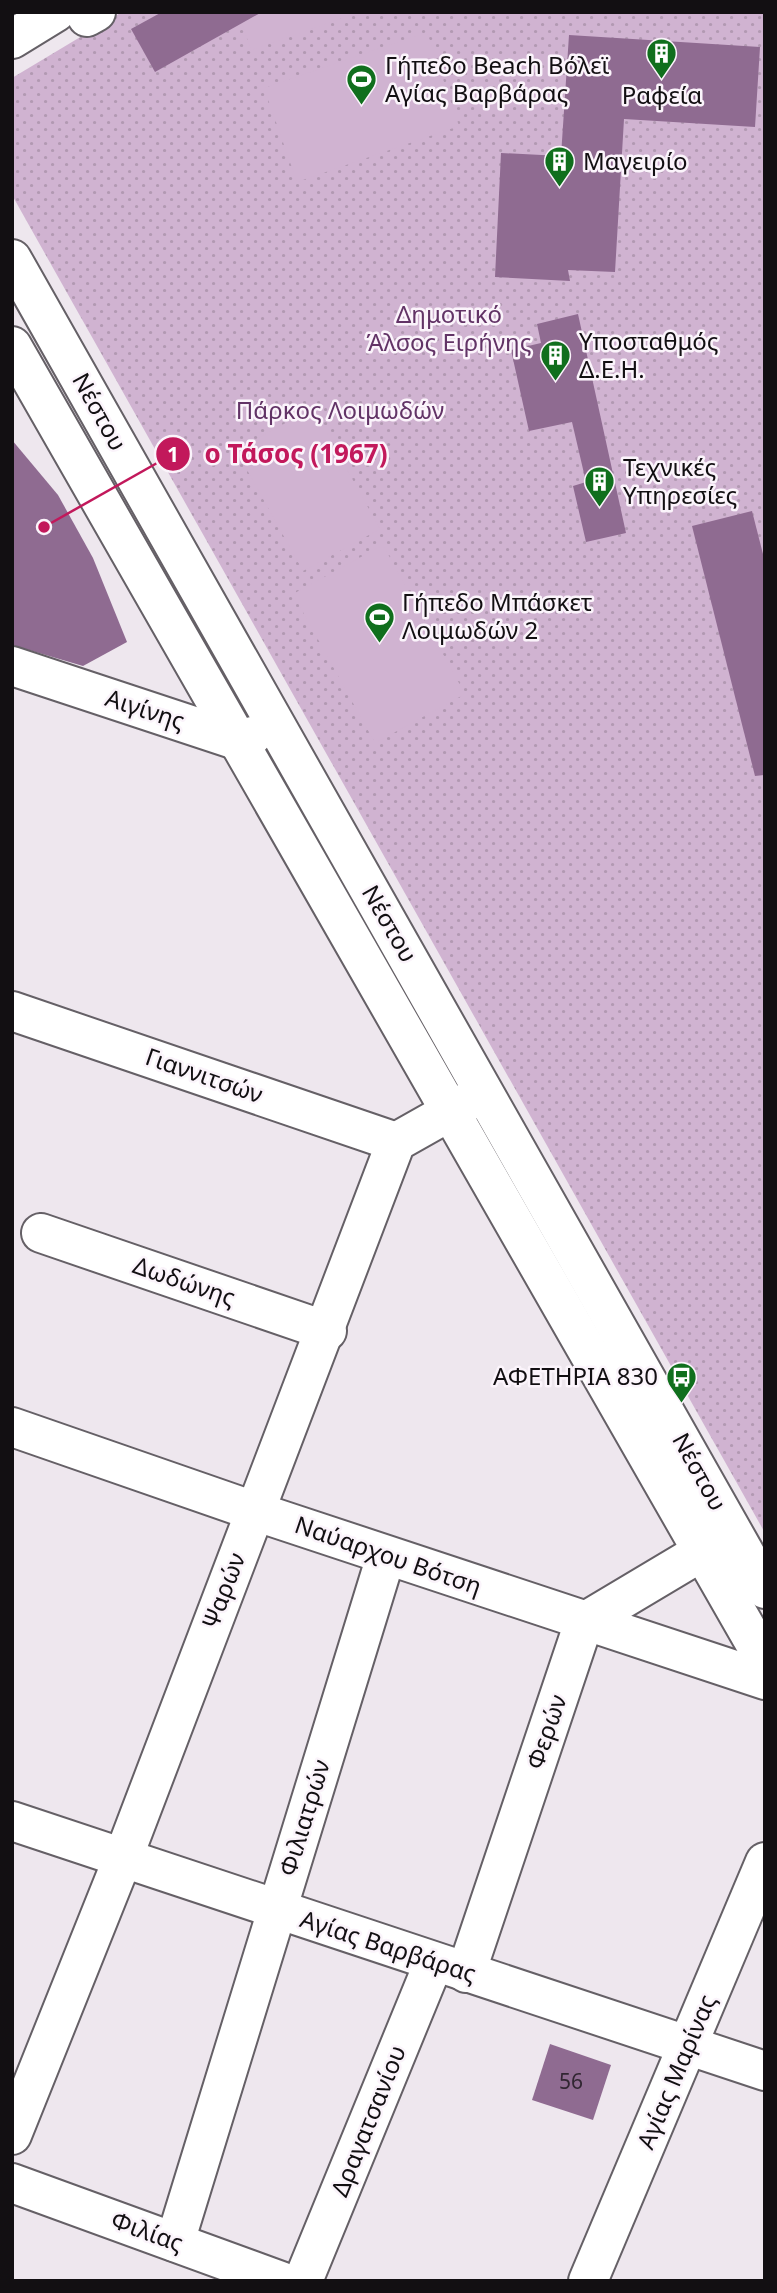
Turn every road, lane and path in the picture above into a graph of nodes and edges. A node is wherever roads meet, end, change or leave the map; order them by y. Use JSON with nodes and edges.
{"nodes":[{"id":1,"x":80,"y":14,"type":"edge"},
{"id":2,"x":12,"y":39,"type":"edge"},
{"id":3,"x":12,"y":260,"type":"edge"},
{"id":4,"x":24,"y":305,"type":"edge"},
{"id":5,"x":12,"y":346,"type":"edge"},
{"id":6,"x":12,"y":666,"type":"edge"},
{"id":7,"x":274,"y":723,"type":"junction"},
{"id":8,"x":242,"y":742,"type":"junction"},
{"id":9,"x":12,"y":1011,"type":"edge"},
{"id":10,"x":485,"y":1092,"type":"junction"},
{"id":11,"x":451,"y":1111,"type":"junction"},
{"id":12,"x":396,"y":1142,"type":"junction"},
{"id":13,"x":41,"y":1233,"type":"dead end"},
{"id":14,"x":327,"y":1331,"type":"junction"},
{"id":15,"x":12,"y":1427,"type":"edge"},
{"id":16,"x":254,"y":1511,"type":"junction"},
{"id":17,"x":703,"y":1551,"type":"junction"},
{"id":18,"x":386,"y":1556,"type":"junction"},
{"id":19,"x":765,"y":1589,"type":"edge"},
{"id":20,"x":584,"y":1622,"type":"junction"},
{"id":21,"x":765,"y":1661,"type":"edge"},
{"id":22,"x":765,"y":1680,"type":"edge"},
{"id":23,"x":12,"y":1821,"type":"edge"},
{"id":24,"x":123,"y":1858,"type":"junction"},
{"id":25,"x":762,"y":1876,"type":"edge"},
{"id":26,"x":277,"y":1909,"type":"junction"},
{"id":27,"x":450,"y":1967,"type":"junction"},
{"id":28,"x":688,"y":2045,"type":"junction"},
{"id":29,"x":765,"y":2071,"type":"edge"},
{"id":30,"x":12,"y":2135,"type":"edge"},
{"id":31,"x":12,"y":2183,"type":"edge"},
{"id":32,"x":175,"y":2242,"type":"junction"},
{"id":33,"x":281,"y":2281,"type":"edge"},
{"id":34,"x":303,"y":2281,"type":"edge"},
{"id":35,"x":588,"y":2281,"type":"edge"}],
"edges":[{"from":1,"to":2,"type":"street"},
{"from":3,"to":4,"type":"street","name":"Νέστου"},
{"from":4,"to":7,"type":"street","name":"Νέστου"},
{"from":5,"to":8,"type":"street","name":"Νέστου"},
{"from":6,"to":8,"type":"street","name":"Αιγίνης"},
{"from":7,"to":8,"type":"street"},
{"from":7,"to":10,"type":"street","name":"Νέστου"},
{"from":8,"to":11,"type":"street","name":"Νέστου"},
{"from":9,"to":12,"type":"street","name":"Γιαννιτσών"},
{"from":10,"to":11,"type":"street"},
{"from":10,"to":19,"type":"street","name":"Νέστου"},
{"from":11,"to":12,"type":"street"},
{"from":11,"to":17,"type":"street","name":"Νέστου"},
{"from":12,"to":14,"type":"street","name":"Ψαρών"},
{"from":13,"to":14,"type":"street","name":"Δωδώνης"},
{"from":14,"to":16,"type":"street","name":"Ψαρών"},
{"from":15,"to":16,"type":"street","name":"Ναύαρχου Βότση"},
{"from":16,"to":18,"type":"street","name":"Ναύαρχου Βότση"},
{"from":16,"to":24,"type":"street","name":"Ψαρών"},
{"from":17,"to":20,"type":"street"},
{"from":17,"to":21,"type":"street","name":"Νέστου"},
{"from":18,"to":20,"type":"street","name":"Ναύαρχου Βότση"},
{"from":18,"to":26,"type":"street","name":"Φιλιατρών"},
{"from":20,"to":22,"type":"street","name":"Ναύαρχου Βότση"},
{"from":20,"to":27,"type":"street","name":"Φερών"},
{"from":23,"to":24,"type":"street","name":"Αγίας Βαρβάρας"},
{"from":24,"to":26,"type":"street","name":"Αγίας Βαρβάρας"},
{"from":24,"to":30,"type":"street","name":"Ψαρών"},
{"from":25,"to":28,"type":"street","name":"Αγίας Μαρίνας"},
{"from":26,"to":27,"type":"street","name":"Αγίας Βαρβάρας"},
{"from":26,"to":32,"type":"street","name":"Φιλιατρών"},
{"from":27,"to":28,"type":"street","name":"Αγίας Βαρβάρας"},
{"from":27,"to":34,"type":"street","name":"Δραγατσανίου"},
{"from":28,"to":29,"type":"street","name":"Αγίας Βαρβάρας"},
{"from":28,"to":35,"type":"street","name":"Αγίας Μαρίνας"},
{"from":31,"to":32,"type":"street","name":"Φιλίας"},
{"from":32,"to":33,"type":"street","name":"Φιλίας"}]}
